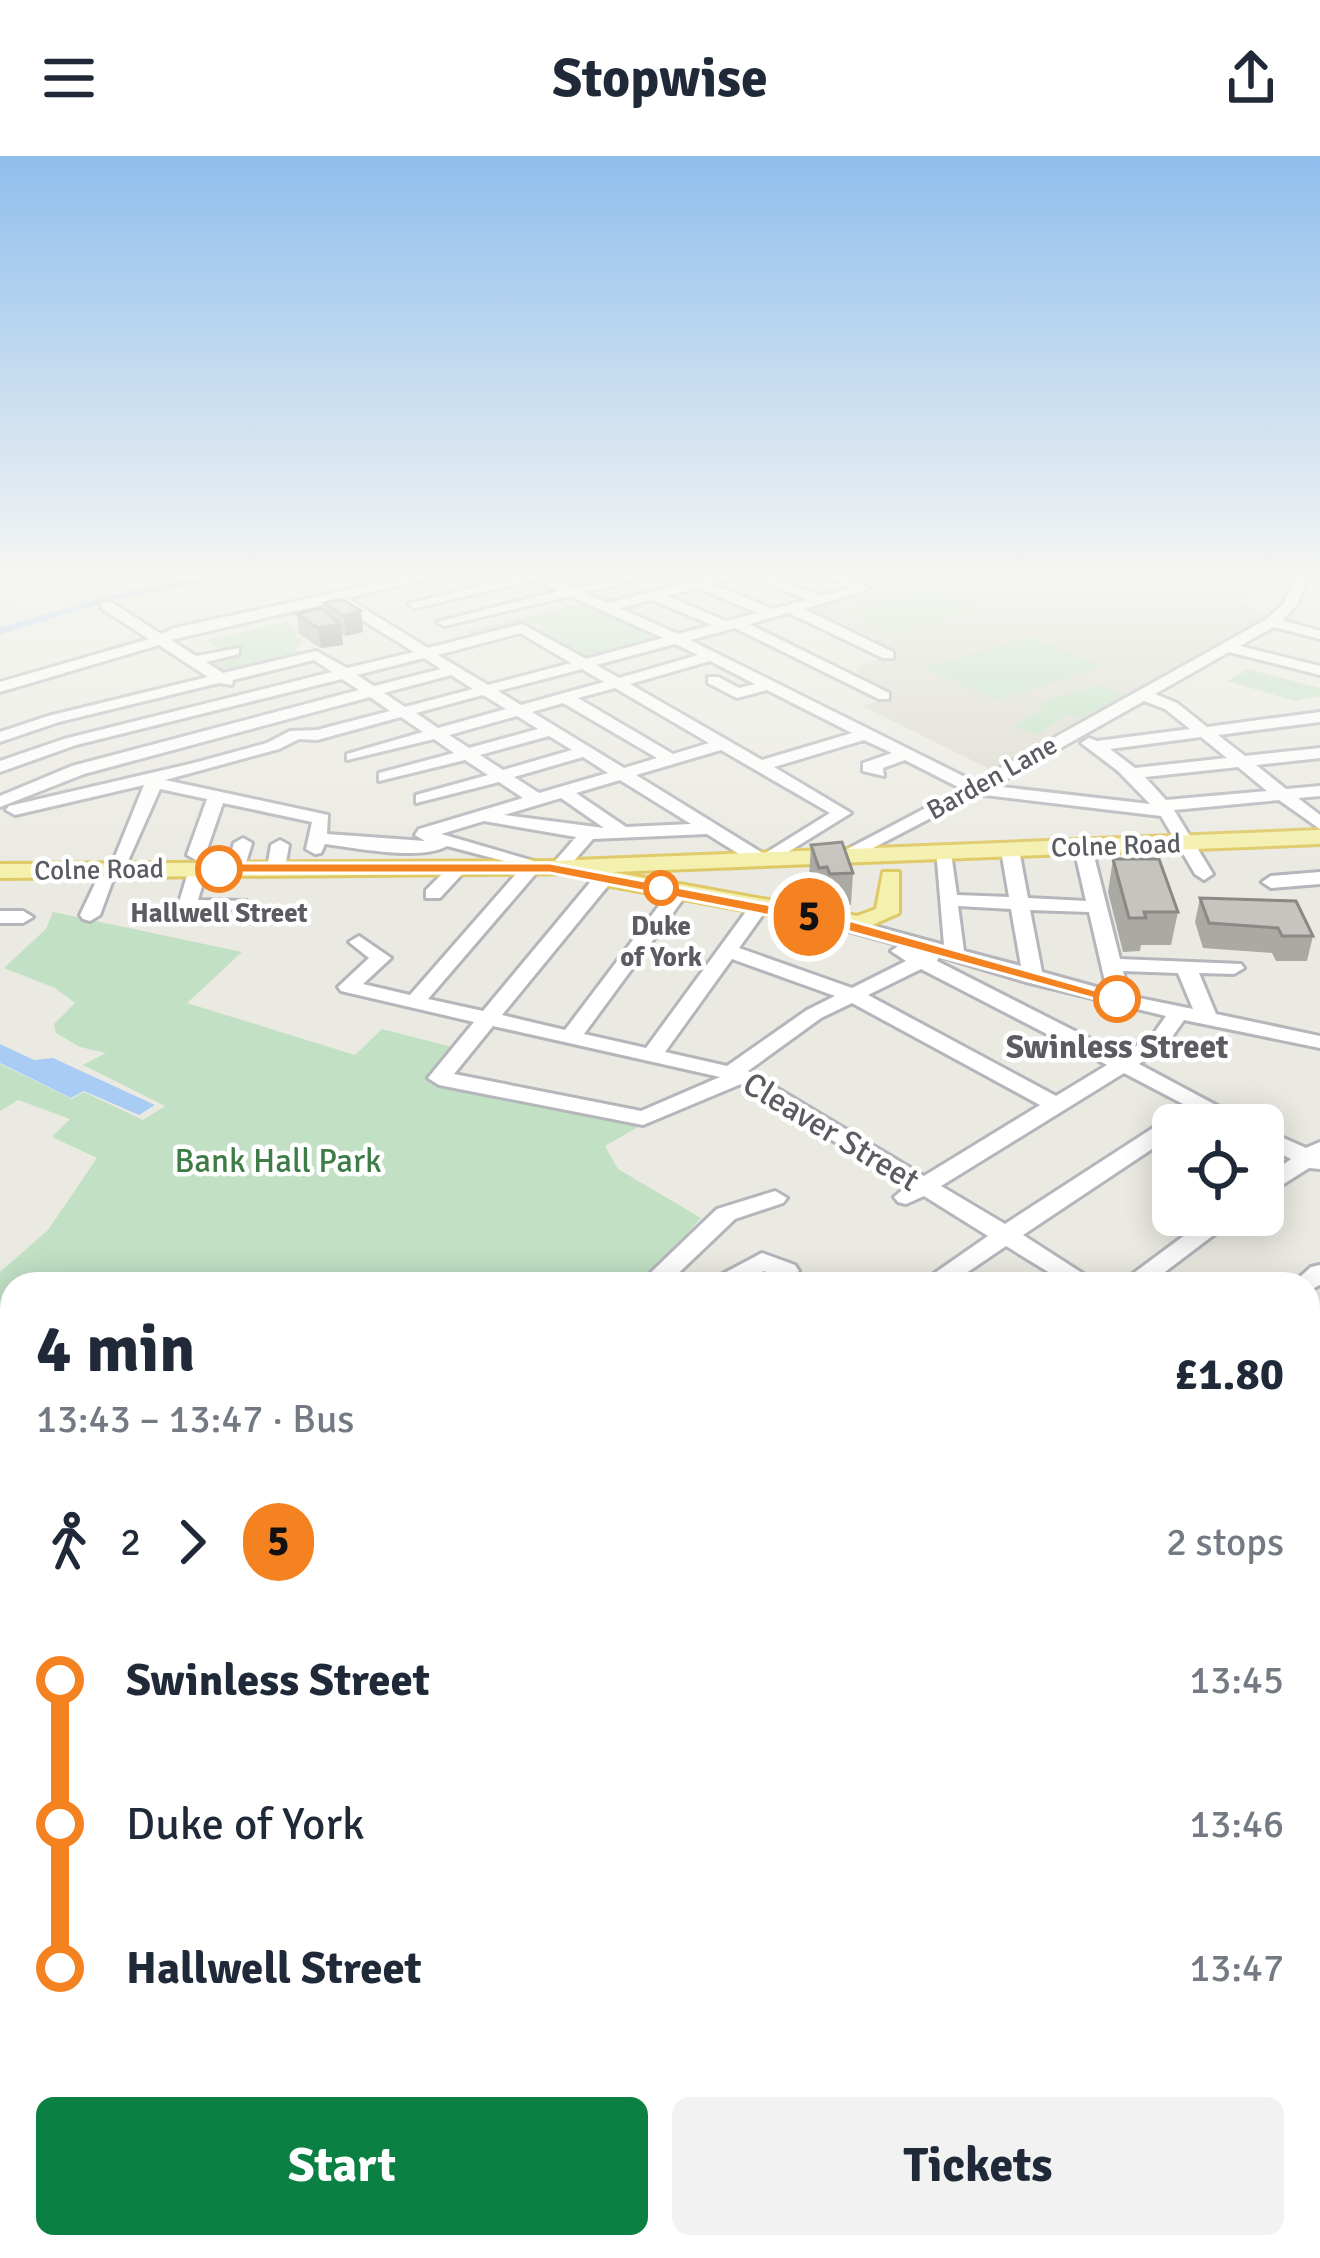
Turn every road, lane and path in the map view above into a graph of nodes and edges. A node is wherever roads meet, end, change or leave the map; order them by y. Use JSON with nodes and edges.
{"nodes":[{"id":1,"x":56,"y":670,"type":"edge"},
{"id":2,"x":208,"y":670,"type":"edge"},
{"id":3,"x":254,"y":670,"type":"edge"},
{"id":4,"x":338,"y":670,"type":"edge"},
{"id":5,"x":360,"y":670,"type":"edge"},
{"id":6,"x":453,"y":670,"type":"joint"},
{"id":7,"x":562,"y":670,"type":"edge"},
{"id":8,"x":596,"y":670,"type":"edge"},
{"id":9,"x":661,"y":670,"type":"edge"},
{"id":10,"x":740,"y":670,"type":"edge"},
{"id":11,"x":836,"y":670,"type":"edge"},
{"id":12,"x":1189,"y":670,"type":"edge"},
{"id":13,"x":833,"y":671,"type":"joint"},
{"id":14,"x":344,"y":674,"type":"junction"},
{"id":15,"x":221,"y":678,"type":"junction"},
{"id":16,"x":713,"y":680,"type":"dead end"},
{"id":17,"x":618,"y":682,"type":"junction"},
{"id":18,"x":769,"y":685,"type":"junction"},
{"id":19,"x":0,"y":686,"type":"edge"},
{"id":20,"x":486,"y":691,"type":"junction"},
{"id":21,"x":372,"y":692,"type":"junction"},
{"id":22,"x":1143,"y":695,"type":"junction"},
{"id":23,"x":252,"y":697,"type":"junction"},
{"id":24,"x":566,"y":697,"type":"junction"},
{"id":25,"x":117,"y":703,"type":"junction"},
{"id":26,"x":1234,"y":710,"type":"dead end"},
{"id":27,"x":518,"y":711,"type":"junction"},
{"id":28,"x":403,"y":712,"type":"junction"},
{"id":29,"x":825,"y":713,"type":"junction"},
{"id":30,"x":283,"y":715,"type":"junction"},
{"id":31,"x":1316,"y":721,"type":"edge"},
{"id":32,"x":142,"y":724,"type":"junction"},
{"id":33,"x":1255,"y":727,"type":"junction"},
{"id":34,"x":549,"y":730,"type":"junction"},
{"id":35,"x":1205,"y":732,"type":"junction"},
{"id":36,"x":296,"y":734,"type":"junction"},
{"id":37,"x":436,"y":734,"type":"junction"},
{"id":38,"x":866,"y":734,"type":"junction"},
{"id":39,"x":317,"y":735,"type":"junction"},
{"id":40,"x":1070,"y":735,"type":"junction"},
{"id":41,"x":0,"y":737,"type":"edge"},
{"id":42,"x":928,"y":741,"type":"dead end"},
{"id":43,"x":723,"y":744,"type":"junction"},
{"id":44,"x":170,"y":746,"type":"junction"},
{"id":45,"x":1096,"y":746,"type":"junction"},
{"id":46,"x":584,"y":752,"type":"junction"},
{"id":47,"x":902,"y":752,"type":"junction"},
{"id":48,"x":1320,"y":753,"type":"edge"},
{"id":49,"x":467,"y":754,"type":"junction"},
{"id":50,"x":353,"y":757,"type":"junction"},
{"id":51,"x":670,"y":759,"type":"junction"},
{"id":52,"x":1243,"y":762,"type":"junction"},
{"id":53,"x":760,"y":766,"type":"junction"},
{"id":54,"x":0,"y":767,"type":"edge"},
{"id":55,"x":198,"y":767,"type":"junction"},
{"id":56,"x":870,"y":768,"type":"dead end"},
{"id":57,"x":1130,"y":774,"type":"junction"},
{"id":58,"x":620,"y":775,"type":"junction"},
{"id":59,"x":501,"y":776,"type":"junction"},
{"id":60,"x":386,"y":778,"type":"junction"},
{"id":61,"x":0,"y":779,"type":"edge"},
{"id":62,"x":154,"y":782,"type":"junction"},
{"id":63,"x":975,"y":789,"type":"junction"},
{"id":64,"x":562,"y":791,"type":"junction"},
{"id":65,"x":1320,"y":791,"type":"edge"},
{"id":66,"x":1285,"y":794,"type":"junction"},
{"id":67,"x":217,"y":795,"type":"junction"},
{"id":68,"x":422,"y":799,"type":"junction"},
{"id":69,"x":536,"y":799,"type":"junction"},
{"id":70,"x":25,"y":800,"type":"junction"},
{"id":71,"x":0,"y":802,"type":"edge"},
{"id":72,"x":1160,"y":808,"type":"junction"},
{"id":73,"x":0,"y":813,"type":"edge"},
{"id":74,"x":60,"y":814,"type":"dead end"},
{"id":75,"x":483,"y":817,"type":"junction"},
{"id":76,"x":459,"y":823,"type":"junction"},
{"id":77,"x":1320,"y":824,"type":"edge"},
{"id":78,"x":706,"y":829,"type":"junction"},
{"id":79,"x":621,"y":832,"type":"junction"},
{"id":80,"x":589,"y":834,"type":"junction"},
{"id":81,"x":1320,"y":837,"type":"edge"},
{"id":82,"x":243,"y":843,"type":"dead end"},
{"id":83,"x":1191,"y":844,"type":"junction"},
{"id":84,"x":1083,"y":848,"type":"junction"},
{"id":85,"x":1010,"y":850,"type":"junction"},
{"id":86,"x":942,"y":853,"type":"junction"},
{"id":87,"x":913,"y":854,"type":"junction"},
{"id":88,"x":846,"y":856,"type":"junction"},
{"id":89,"x":458,"y":857,"type":"junction"},
{"id":90,"x":764,"y":860,"type":"junction"},
{"id":91,"x":721,"y":861,"type":"junction"},
{"id":92,"x":197,"y":862,"type":"junction"},
{"id":93,"x":116,"y":865,"type":"junction"},
{"id":94,"x":548,"y":868,"type":"junction"},
{"id":95,"x":236,"y":869,"type":"junction"},
{"id":96,"x":0,"y":871,"type":"edge"},
{"id":97,"x":1204,"y":874,"type":"dead end"},
{"id":98,"x":604,"y":878,"type":"junction"},
{"id":99,"x":891,"y":878,"type":"junction"},
{"id":100,"x":1320,"y":878,"type":"edge"},
{"id":101,"x":1271,"y":882,"type":"dead end"},
{"id":102,"x":680,"y":891,"type":"junction"},
{"id":103,"x":433,"y":894,"type":"dead end"},
{"id":104,"x":710,"y":896,"type":"junction"},
{"id":105,"x":948,"y":900,"type":"junction"},
{"id":106,"x":1019,"y":903,"type":"junction"},
{"id":107,"x":238,"y":904,"type":"dead end"},
{"id":108,"x":760,"y":906,"type":"junction"},
{"id":109,"x":1097,"y":907,"type":"junction"},
{"id":110,"x":887,"y":913,"type":"junction"},
{"id":111,"x":90,"y":915,"type":"dead end"},
{"id":112,"x":0,"y":917,"type":"edge"},
{"id":113,"x":23,"y":917,"type":"dead end"},
{"id":114,"x":845,"y":924,"type":"junction"},
{"id":115,"x":359,"y":942,"type":"dead end"},
{"id":116,"x":902,"y":942,"type":"junction"},
{"id":117,"x":729,"y":951,"type":"junction"},
{"id":118,"x":949,"y":962,"type":"junction"},
{"id":119,"x":1111,"y":965,"type":"junction"},
{"id":120,"x":1186,"y":967,"type":"junction"},
{"id":121,"x":1234,"y":968,"type":"dead end"},
{"id":122,"x":1033,"y":978,"type":"junction"},
{"id":123,"x":850,"y":994,"type":"junction"},
{"id":124,"x":1120,"y":1000,"type":"junction"},
{"id":125,"x":414,"y":1003,"type":"junction"},
{"id":126,"x":1178,"y":1013,"type":"junction"},
{"id":127,"x":1208,"y":1020,"type":"junction"},
{"id":128,"x":484,"y":1021,"type":"junction"},
{"id":129,"x":569,"y":1039,"type":"junction"},
{"id":130,"x":1320,"y":1042,"type":"edge"},
{"id":131,"x":651,"y":1056,"type":"junction"},
{"id":132,"x":1124,"y":1064,"type":"junction"},
{"id":133,"x":737,"y":1075,"type":"junction"},
{"id":134,"x":1201,"y":1104,"type":"edge"},
{"id":135,"x":1056,"y":1105,"type":"junction"},
{"id":136,"x":1152,"y":1139,"type":"edge"},
{"id":137,"x":1284,"y":1144,"type":"edge"},
{"id":138,"x":1316,"y":1157,"type":"edge"},
{"id":139,"x":1284,"y":1177,"type":"edge"},
{"id":140,"x":915,"y":1191,"type":"junction"},
{"id":141,"x":775,"y":1198,"type":"dead end"},
{"id":142,"x":1199,"y":1236,"type":"edge"},
{"id":143,"x":1006,"y":1237,"type":"junction"},
{"id":144,"x":786,"y":1270,"type":"dead end"},
{"id":145,"x":670,"y":1272,"type":"edge"},
{"id":146,"x":744,"y":1272,"type":"edge"},
{"id":147,"x":951,"y":1272,"type":"edge"},
{"id":148,"x":1065,"y":1272,"type":"edge"},
{"id":149,"x":1149,"y":1272,"type":"edge"}],
"edges":[{"from":1,"to":19,"type":"street"},
{"from":2,"to":15,"type":"street"},
{"from":3,"to":15,"type":"street"},
{"from":4,"to":14,"type":"street"},
{"from":5,"to":14,"type":"street"},
{"from":6,"to":20,"type":"street"},
{"from":6,"to":21,"type":"street"},
{"from":7,"to":20,"type":"street"},
{"from":8,"to":17,"type":"street"},
{"from":9,"to":17,"type":"street"},
{"from":10,"to":18,"type":"street"},
{"from":11,"to":13,"type":"street"},
{"from":12,"to":22,"type":"street","name":"Barden Lane"},
{"from":13,"to":29,"type":"street"},
{"from":14,"to":21,"type":"street"},
{"from":14,"to":23,"type":"street"},
{"from":15,"to":23,"type":"street"},
{"from":15,"to":25,"type":"street"},
{"from":16,"to":18,"type":"street"},
{"from":17,"to":24,"type":"street"},
{"from":17,"to":43,"type":"street"},
{"from":18,"to":29,"type":"street"},
{"from":20,"to":27,"type":"street"},
{"from":20,"to":28,"type":"street"},
{"from":21,"to":28,"type":"street"},
{"from":21,"to":30,"type":"street"},
{"from":22,"to":35,"type":"street"},
{"from":22,"to":40,"type":"street","name":"Barden Lane"},
{"from":23,"to":30,"type":"street"},
{"from":23,"to":32,"type":"street"},
{"from":24,"to":27,"type":"street"},
{"from":24,"to":51,"type":"street"},
{"from":25,"to":32,"type":"street"},
{"from":25,"to":41,"type":"street"},
{"from":26,"to":33,"type":"street"},
{"from":27,"to":34,"type":"street"},
{"from":27,"to":37,"type":"street"},
{"from":28,"to":37,"type":"street"},
{"from":28,"to":39,"type":"street"},
{"from":29,"to":38,"type":"street"},
{"from":30,"to":36,"type":"street"},
{"from":30,"to":44,"type":"street"},
{"from":31,"to":33,"type":"street"},
{"from":32,"to":44,"type":"street"},
{"from":32,"to":54,"type":"street"},
{"from":33,"to":35,"type":"street"},
{"from":34,"to":46,"type":"street"},
{"from":34,"to":49,"type":"street"},
{"from":35,"to":45,"type":"street"},
{"from":35,"to":52,"type":"street"},
{"from":36,"to":39,"type":"street"},
{"from":36,"to":55,"type":"street"},
{"from":37,"to":49,"type":"street"},
{"from":37,"to":50,"type":"street"},
{"from":38,"to":47,"type":"street"},
{"from":38,"to":53,"type":"street"},
{"from":39,"to":50,"type":"street"},
{"from":40,"to":45,"type":"street"},
{"from":40,"to":63,"type":"street","name":"Barden Lane"},
{"from":42,"to":47,"type":"street"},
{"from":43,"to":51,"type":"street"},
{"from":43,"to":53,"type":"street"},
{"from":44,"to":55,"type":"street"},
{"from":44,"to":70,"type":"street"},
{"from":45,"to":57,"type":"street"},
{"from":46,"to":58,"type":"street"},
{"from":46,"to":59,"type":"street"},
{"from":47,"to":56,"type":"street"},
{"from":47,"to":63,"type":"street"},
{"from":48,"to":52,"type":"street"},
{"from":49,"to":59,"type":"street"},
{"from":49,"to":60,"type":"street"},
{"from":50,"to":60,"type":"street"},
{"from":51,"to":58,"type":"street"},
{"from":52,"to":57,"type":"street"},
{"from":52,"to":66,"type":"street"},
{"from":53,"to":90,"type":"street"},
{"from":55,"to":62,"type":"street"},
{"from":57,"to":72,"type":"street"},
{"from":58,"to":64,"type":"street"},
{"from":58,"to":78,"type":"street"},
{"from":59,"to":68,"type":"street"},
{"from":59,"to":69,"type":"street"},
{"from":60,"to":68,"type":"street"},
{"from":61,"to":70,"type":"street"},
{"from":62,"to":67,"type":"street"},
{"from":62,"to":70,"type":"street"},
{"from":62,"to":93,"type":"street"},
{"from":63,"to":72,"type":"street"},
{"from":63,"to":88,"type":"street","name":"Barden Lane"},
{"from":64,"to":69,"type":"street"},
{"from":64,"to":79,"type":"street"},
{"from":65,"to":66,"type":"street"},
{"from":66,"to":72,"type":"street"},
{"from":66,"to":77,"type":"street"},
{"from":67,"to":89,"type":"street"},
{"from":67,"to":92,"type":"street"},
{"from":68,"to":76,"type":"street"},
{"from":69,"to":75,"type":"street"},
{"from":70,"to":71,"type":"street"},
{"from":70,"to":73,"type":"street"},
{"from":70,"to":74,"type":"street"},
{"from":72,"to":83,"type":"street"},
{"from":75,"to":76,"type":"street"},
{"from":75,"to":80,"type":"street"},
{"from":76,"to":89,"type":"street"},
{"from":78,"to":79,"type":"street"},
{"from":78,"to":90,"type":"street"},
{"from":79,"to":80,"type":"street"},
{"from":80,"to":94,"type":"street"},
{"from":81,"to":83,"type":"main road","name":"Colne Road"},
{"from":82,"to":95,"type":"street"},
{"from":83,"to":84,"type":"main road","name":"Colne Road"},
{"from":83,"to":97,"type":"street"},
{"from":84,"to":85,"type":"main road","name":"Colne Road"},
{"from":84,"to":109,"type":"street"},
{"from":85,"to":86,"type":"main road","name":"Colne Road"},
{"from":85,"to":106,"type":"street"},
{"from":86,"to":87,"type":"main road","name":"Colne Road"},
{"from":86,"to":105,"type":"street"},
{"from":87,"to":88,"type":"main road","name":"Colne Road"},
{"from":87,"to":99,"type":"main road"},
{"from":88,"to":90,"type":"main road","name":"Colne Road"},
{"from":88,"to":99,"type":"main road"},
{"from":89,"to":94,"type":"main road","name":"Colne Road"},
{"from":89,"to":95,"type":"main road","name":"Colne Road"},
{"from":89,"to":103,"type":"street"},
{"from":90,"to":91,"type":"main road","name":"Colne Road"},
{"from":91,"to":94,"type":"main road","name":"Colne Road"},
{"from":91,"to":104,"type":"main road"},
{"from":92,"to":93,"type":"main road","name":"Colne Road"},
{"from":92,"to":95,"type":"main road","name":"Colne Road"},
{"from":92,"to":107,"type":"street"},
{"from":93,"to":96,"type":"main road","name":"Colne Road"},
{"from":93,"to":111,"type":"street"},
{"from":94,"to":98,"type":"main road"},
{"from":94,"to":125,"type":"street"},
{"from":98,"to":102,"type":"main road"},
{"from":98,"to":128,"type":"street"},
{"from":99,"to":110,"type":"main road"},
{"from":100,"to":101,"type":"street"},
{"from":102,"to":104,"type":"main road"},
{"from":102,"to":129,"type":"street"},
{"from":104,"to":108,"type":"main road"},
{"from":105,"to":106,"type":"street"},
{"from":105,"to":118,"type":"street"},
{"from":106,"to":109,"type":"street"},
{"from":106,"to":122,"type":"street"},
{"from":108,"to":114,"type":"main road"},
{"from":108,"to":117,"type":"street"},
{"from":109,"to":119,"type":"street"},
{"from":110,"to":114,"type":"main road"},
{"from":110,"to":116,"type":"street"},
{"from":112,"to":113,"type":"street"},
{"from":114,"to":116,"type":"street"},
{"from":115,"to":125,"type":"street","name":"Cleaver Street"},
{"from":116,"to":118,"type":"street"},
{"from":117,"to":123,"type":"street"},
{"from":117,"to":131,"type":"street"},
{"from":118,"to":122,"type":"street"},
{"from":118,"to":123,"type":"street"},
{"from":118,"to":132,"type":"street"},
{"from":119,"to":120,"type":"street"},
{"from":119,"to":124,"type":"street"},
{"from":120,"to":121,"type":"street"},
{"from":120,"to":127,"type":"street"},
{"from":122,"to":124,"type":"street"},
{"from":123,"to":133,"type":"street"},
{"from":123,"to":135,"type":"street"},
{"from":124,"to":126,"type":"street"},
{"from":125,"to":128,"type":"street","name":"Cleaver Street"},
{"from":126,"to":127,"type":"street"},
{"from":126,"to":132,"type":"street"},
{"from":127,"to":130,"type":"street"},
{"from":128,"to":129,"type":"street","name":"Cleaver Street"},
{"from":128,"to":133,"type":"street"},
{"from":129,"to":131,"type":"street","name":"Cleaver Street"},
{"from":131,"to":133,"type":"street","name":"Cleaver Street"},
{"from":132,"to":134,"type":"street"},
{"from":132,"to":135,"type":"street"},
{"from":133,"to":140,"type":"street","name":"Cleaver Street"},
{"from":135,"to":140,"type":"street"},
{"from":136,"to":143,"type":"street"},
{"from":137,"to":138,"type":"street"},
{"from":138,"to":139,"type":"street"},
{"from":140,"to":143,"type":"street","name":"Cleaver Street"},
{"from":141,"to":145,"type":"street"},
{"from":142,"to":149,"type":"street"},
{"from":143,"to":147,"type":"street"},
{"from":143,"to":148,"type":"street","name":"Cleaver Street"},
{"from":144,"to":146,"type":"street"}]}
